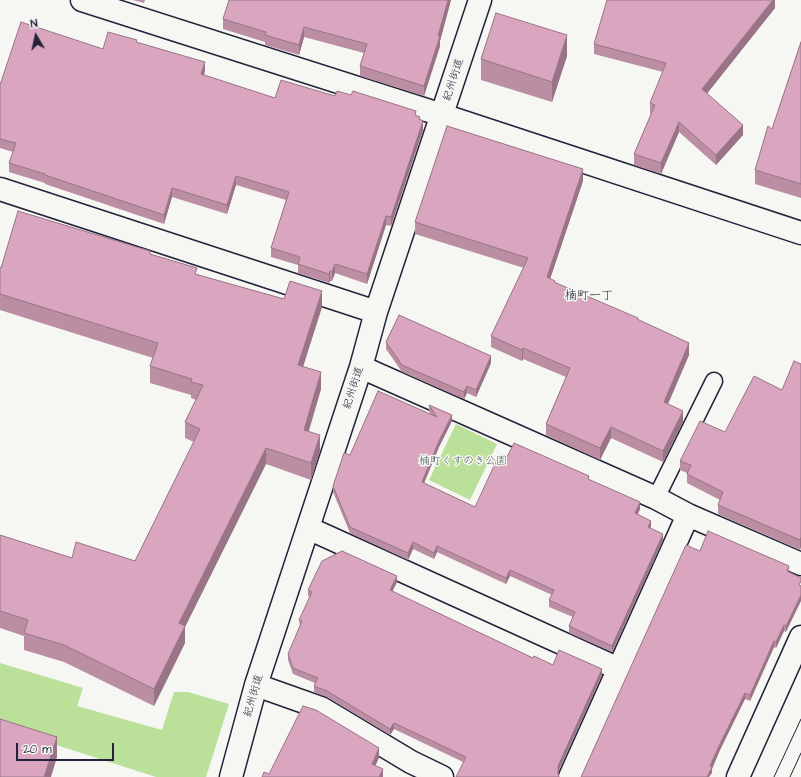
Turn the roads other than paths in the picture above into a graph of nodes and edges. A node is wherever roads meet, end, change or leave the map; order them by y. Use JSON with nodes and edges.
{"nodes":[{"id":1,"x":82,"y":0,"type":"edge"},
{"id":2,"x":480,"y":0,"type":"edge"},
{"id":3,"x":442,"y":115,"type":"junction"},
{"id":4,"x":0,"y":189,"type":"edge"},
{"id":5,"x":801,"y":234,"type":"edge"},
{"id":6,"x":376,"y":312,"type":"junction"},
{"id":7,"x":361,"y":368,"type":"junction"},
{"id":8,"x":714,"y":381,"type":"dead end"},
{"id":9,"x":656,"y":498,"type":"junction"},
{"id":10,"x":688,"y":515,"type":"junction"},
{"id":11,"x":308,"y":528,"type":"junction"},
{"id":12,"x":801,"y":564,"type":"edge"},
{"id":13,"x":801,"y":636,"type":"edge"},
{"id":14,"x":619,"y":669,"type":"junction"},
{"id":15,"x":256,"y":685,"type":"junction"},
{"id":16,"x":408,"y":769,"type":"edge"},
{"id":17,"x":231,"y":777,"type":"edge"},
{"id":18,"x":442,"y":777,"type":"edge"},
{"id":19,"x":570,"y":777,"type":"edge"},
{"id":20,"x":738,"y":777,"type":"edge"}],
"edges":[{"from":1,"to":3,"type":"street"},
{"from":2,"to":3,"type":"street","name":"紀州街道"},
{"from":3,"to":5,"type":"street"},
{"from":3,"to":6,"type":"street","name":"紀州街道"},
{"from":4,"to":6,"type":"street"},
{"from":6,"to":7,"type":"street","name":"紀州街道"},
{"from":7,"to":9,"type":"street"},
{"from":7,"to":11,"type":"street","name":"紀州街道"},
{"from":8,"to":9,"type":"lane"},
{"from":9,"to":10,"type":"street"},
{"from":10,"to":12,"type":"street"},
{"from":10,"to":14,"type":"street"},
{"from":11,"to":14,"type":"street"},
{"from":11,"to":15,"type":"street","name":"紀州街道"},
{"from":13,"to":20,"type":"street"},
{"from":14,"to":19,"type":"street"},
{"from":15,"to":16,"type":"street"},
{"from":15,"to":17,"type":"street","name":"紀州街道"},
{"from":16,"to":18,"type":"street"}]}
